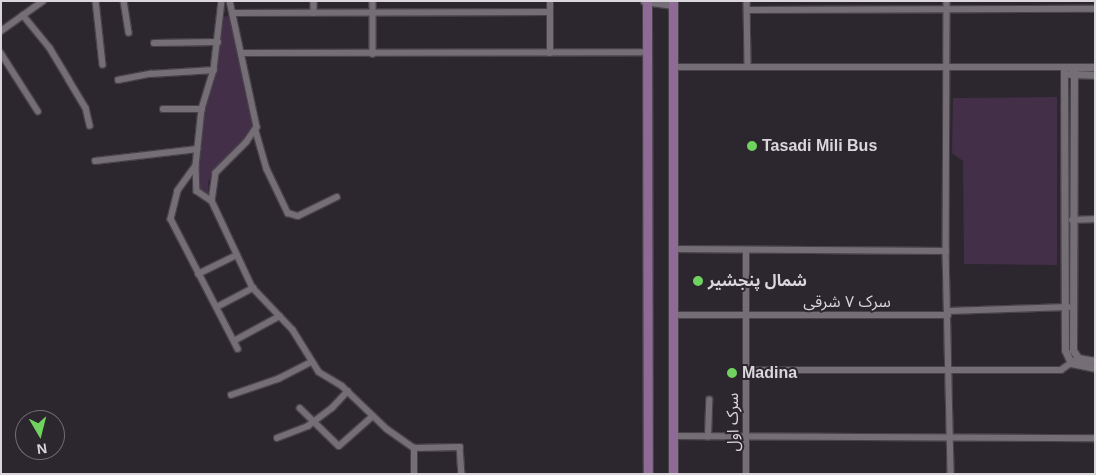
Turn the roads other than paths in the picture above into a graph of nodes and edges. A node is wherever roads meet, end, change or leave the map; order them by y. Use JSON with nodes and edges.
{"nodes":[{"id":1,"x":43,"y":1,"type":"edge"},
{"id":2,"x":96,"y":1,"type":"edge"},
{"id":3,"x":124,"y":1,"type":"edge"},
{"id":4,"x":222,"y":1,"type":"edge"},
{"id":5,"x":230,"y":1,"type":"edge"},
{"id":6,"x":314,"y":1,"type":"edge"},
{"id":7,"x":373,"y":1,"type":"edge"},
{"id":8,"x":550,"y":1,"type":"edge"},
{"id":9,"x":747,"y":1,"type":"edge"},
{"id":10,"x":947,"y":1,"type":"edge"},
{"id":11,"x":646,"y":2,"type":"edge"},
{"id":12,"x":673,"y":3,"type":"edge"},
{"id":13,"x":1095,"y":9,"type":"edge"},
{"id":14,"x":747,"y":10,"type":"junction"},
{"id":15,"x":947,"y":10,"type":"junction"},
{"id":16,"x":373,"y":12,"type":"junction"},
{"id":17,"x":550,"y":12,"type":"junction"},
{"id":18,"x":233,"y":13,"type":"junction"},
{"id":19,"x":314,"y":13,"type":"junction"},
{"id":20,"x":23,"y":15,"type":"junction"},
{"id":21,"x":1,"y":31,"type":"edge"},
{"id":22,"x":129,"y":33,"type":"dead end"},
{"id":23,"x":218,"y":42,"type":"junction"},
{"id":24,"x":154,"y":43,"type":"dead end"},
{"id":25,"x":647,"y":52,"type":"junction"},
{"id":26,"x":1,"y":53,"type":"edge"},
{"id":27,"x":241,"y":53,"type":"junction"},
{"id":28,"x":550,"y":53,"type":"junction"},
{"id":29,"x":373,"y":54,"type":"junction"},
{"id":30,"x":103,"y":65,"type":"dead end"},
{"id":31,"x":947,"y":65,"type":"junction"},
{"id":32,"x":748,"y":66,"type":"junction"},
{"id":33,"x":1095,"y":67,"type":"edge"},
{"id":34,"x":673,"y":68,"type":"junction"},
{"id":35,"x":214,"y":70,"type":"junction"},
{"id":36,"x":1064,"y":70,"type":"junction"},
{"id":37,"x":1073,"y":71,"type":"junction"},
{"id":38,"x":1095,"y":75,"type":"edge"},
{"id":39,"x":118,"y":80,"type":"dead end"},
{"id":40,"x":163,"y":108,"type":"dead end"},
{"id":41,"x":202,"y":109,"type":"junction"},
{"id":42,"x":38,"y":111,"type":"dead end"},
{"id":43,"x":90,"y":126,"type":"dead end"},
{"id":44,"x":258,"y":134,"type":"junction"},
{"id":45,"x":197,"y":149,"type":"junction"},
{"id":46,"x":95,"y":161,"type":"dead end"},
{"id":47,"x":196,"y":166,"type":"junction"},
{"id":48,"x":337,"y":197,"type":"dead end"},
{"id":49,"x":212,"y":201,"type":"junction"},
{"id":50,"x":1095,"y":219,"type":"edge"},
{"id":51,"x":1072,"y":220,"type":"junction"},
{"id":52,"x":674,"y":248,"type":"junction"},
{"id":53,"x":746,"y":250,"type":"junction"},
{"id":54,"x":946,"y":251,"type":"junction"},
{"id":55,"x":237,"y":255,"type":"junction"},
{"id":56,"x":198,"y":274,"type":"junction"},
{"id":57,"x":253,"y":288,"type":"junction"},
{"id":58,"x":216,"y":307,"type":"junction"},
{"id":59,"x":1069,"y":307,"type":"junction"},
{"id":60,"x":948,"y":314,"type":"junction"},
{"id":61,"x":672,"y":315,"type":"junction"},
{"id":62,"x":280,"y":316,"type":"junction"},
{"id":63,"x":746,"y":316,"type":"junction"},
{"id":64,"x":234,"y":341,"type":"junction"},
{"id":65,"x":238,"y":349,"type":"dead end"},
{"id":66,"x":1078,"y":358,"type":"junction"},
{"id":67,"x":1095,"y":361,"type":"edge"},
{"id":68,"x":311,"y":362,"type":"junction"},
{"id":69,"x":1071,"y":363,"type":"junction"},
{"id":70,"x":1095,"y":368,"type":"edge"},
{"id":71,"x":747,"y":370,"type":"junction"},
{"id":72,"x":950,"y":371,"type":"junction"},
{"id":73,"x":348,"y":391,"type":"junction"},
{"id":74,"x":231,"y":395,"type":"dead end"},
{"id":75,"x":709,"y":400,"type":"dead end"},
{"id":76,"x":300,"y":408,"type":"dead end"},
{"id":77,"x":373,"y":416,"type":"junction"},
{"id":78,"x":314,"y":422,"type":"junction"},
{"id":79,"x":673,"y":436,"type":"junction"},
{"id":80,"x":708,"y":437,"type":"junction"},
{"id":81,"x":277,"y":438,"type":"dead end"},
{"id":82,"x":747,"y":438,"type":"junction"},
{"id":83,"x":951,"y":438,"type":"junction"},
{"id":84,"x":1095,"y":438,"type":"edge"},
{"id":85,"x":414,"y":448,"type":"junction"},
{"id":86,"x":414,"y":474,"type":"edge"},
{"id":87,"x":462,"y":474,"type":"edge"},
{"id":88,"x":648,"y":474,"type":"edge"},
{"id":89,"x":673,"y":474,"type":"edge"},
{"id":90,"x":746,"y":474,"type":"edge"},
{"id":91,"x":951,"y":474,"type":"edge"}],
"edges":[{"from":1,"to":20,"type":"street"},
{"from":2,"to":30,"type":"street"},
{"from":3,"to":22,"type":"street"},
{"from":4,"to":23,"type":"street"},
{"from":5,"to":18,"type":"street"},
{"from":6,"to":19,"type":"street"},
{"from":7,"to":16,"type":"street"},
{"from":8,"to":17,"type":"street"},
{"from":9,"to":14,"type":"street"},
{"from":10,"to":15,"type":"street"},
{"from":11,"to":12,"type":"street"},
{"from":11,"to":25,"type":"main road"},
{"from":12,"to":34,"type":"main road"},
{"from":13,"to":15,"type":"street"},
{"from":14,"to":15,"type":"street"},
{"from":14,"to":32,"type":"street"},
{"from":15,"to":31,"type":"street"},
{"from":16,"to":17,"type":"street"},
{"from":16,"to":19,"type":"street"},
{"from":16,"to":29,"type":"street"},
{"from":17,"to":28,"type":"street"},
{"from":18,"to":19,"type":"street"},
{"from":18,"to":27,"type":"street"},
{"from":20,"to":21,"type":"street"},
{"from":20,"to":43,"type":"street"},
{"from":23,"to":24,"type":"street"},
{"from":23,"to":35,"type":"street"},
{"from":25,"to":28,"type":"street"},
{"from":25,"to":88,"type":"main road"},
{"from":26,"to":42,"type":"street"},
{"from":27,"to":29,"type":"street"},
{"from":27,"to":44,"type":"street"},
{"from":28,"to":29,"type":"street"},
{"from":31,"to":32,"type":"street"},
{"from":31,"to":36,"type":"street"},
{"from":31,"to":54,"type":"street"},
{"from":32,"to":34,"type":"street"},
{"from":33,"to":37,"type":"street"},
{"from":34,"to":52,"type":"main road"},
{"from":35,"to":39,"type":"street"},
{"from":35,"to":41,"type":"street"},
{"from":36,"to":37,"type":"street"},
{"from":36,"to":59,"type":"street"},
{"from":37,"to":38,"type":"street"},
{"from":37,"to":51,"type":"street"},
{"from":40,"to":41,"type":"street"},
{"from":41,"to":45,"type":"street"},
{"from":44,"to":48,"type":"street"},
{"from":44,"to":49,"type":"street"},
{"from":45,"to":46,"type":"street"},
{"from":45,"to":47,"type":"street"},
{"from":47,"to":49,"type":"street"},
{"from":47,"to":56,"type":"street"},
{"from":49,"to":55,"type":"street"},
{"from":50,"to":51,"type":"street"},
{"from":51,"to":59,"type":"street"},
{"from":52,"to":53,"type":"street"},
{"from":52,"to":61,"type":"main road"},
{"from":53,"to":54,"type":"street"},
{"from":53,"to":63,"type":"street","name":"سرک‌ اول"},
{"from":54,"to":60,"type":"street"},
{"from":55,"to":56,"type":"street"},
{"from":55,"to":57,"type":"street"},
{"from":56,"to":58,"type":"street"},
{"from":57,"to":58,"type":"street"},
{"from":57,"to":62,"type":"street"},
{"from":58,"to":64,"type":"street"},
{"from":59,"to":60,"type":"street","name":"سرک ۷ شرقی"},
{"from":59,"to":66,"type":"street"},
{"from":59,"to":69,"type":"street"},
{"from":60,"to":63,"type":"street","name":"سرک ۷ شرقی"},
{"from":60,"to":72,"type":"street"},
{"from":61,"to":63,"type":"street","name":"سرک ۷ شرقی"},
{"from":61,"to":79,"type":"main road"},
{"from":62,"to":64,"type":"street"},
{"from":62,"to":68,"type":"street"},
{"from":63,"to":71,"type":"street","name":"سرک‌ اول"},
{"from":64,"to":65,"type":"street"},
{"from":66,"to":67,"type":"street"},
{"from":66,"to":69,"type":"street"},
{"from":68,"to":73,"type":"street"},
{"from":68,"to":74,"type":"street"},
{"from":69,"to":70,"type":"street"},
{"from":69,"to":72,"type":"street"},
{"from":71,"to":72,"type":"street"},
{"from":71,"to":82,"type":"street","name":"سرک‌ اول"},
{"from":72,"to":83,"type":"street"},
{"from":73,"to":77,"type":"street"},
{"from":73,"to":78,"type":"street"},
{"from":75,"to":80,"type":"street"},
{"from":76,"to":78,"type":"street"},
{"from":77,"to":78,"type":"street"},
{"from":77,"to":85,"type":"street"},
{"from":78,"to":81,"type":"street"},
{"from":79,"to":80,"type":"street"},
{"from":79,"to":89,"type":"main road"},
{"from":80,"to":82,"type":"street"},
{"from":82,"to":83,"type":"street"},
{"from":82,"to":90,"type":"street","name":"سرک‌ اول"},
{"from":83,"to":84,"type":"street"},
{"from":83,"to":91,"type":"street"},
{"from":85,"to":86,"type":"street"},
{"from":85,"to":87,"type":"street"}]}
